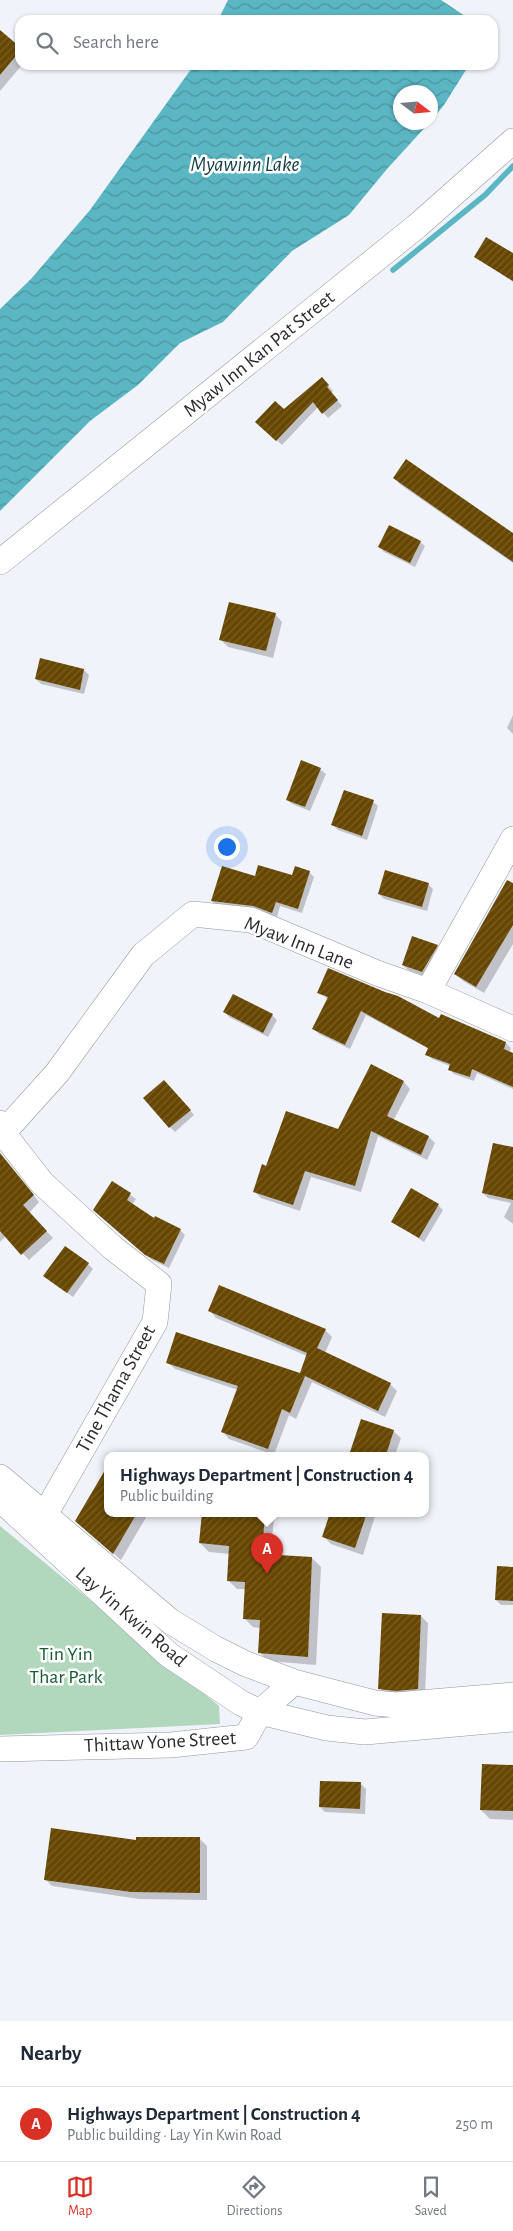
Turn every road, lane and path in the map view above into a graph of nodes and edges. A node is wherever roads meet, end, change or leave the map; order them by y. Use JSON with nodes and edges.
{"nodes":[{"id":1,"x":513,"y":141,"type":"edge"},
{"id":2,"x":0,"y":562,"type":"edge"},
{"id":3,"x":513,"y":839,"type":"edge"},
{"id":4,"x":428,"y":991,"type":"junction"},
{"id":5,"x":513,"y":1028,"type":"edge"},
{"id":6,"x":2,"y":1128,"type":"edge"},
{"id":7,"x":0,"y":1477,"type":"edge"},
{"id":8,"x":0,"y":1499,"type":"edge"},
{"id":9,"x":39,"y":1523,"type":"junction"},
{"id":10,"x":294,"y":1682,"type":"junction"},
{"id":11,"x":513,"y":1695,"type":"edge"},
{"id":12,"x":260,"y":1712,"type":"junction"},
{"id":13,"x":513,"y":1719,"type":"edge"},
{"id":14,"x":0,"y":1749,"type":"edge"}],
"edges":[{"from":1,"to":2,"type":"street","name":"Myaw Inn Kan Pat Street"},
{"from":3,"to":4,"type":"street"},
{"from":4,"to":5,"type":"street","name":"Myaw Inn Lane"},
{"from":4,"to":6,"type":"street","name":"Myaw Inn Lane"},
{"from":6,"to":9,"type":"street","name":"Tine Thama Street"},
{"from":7,"to":9,"type":"street","name":"Lay Yin Kwin Road"},
{"from":8,"to":9,"type":"street","name":"Lay Yin Kwin Road"},
{"from":9,"to":10,"type":"street","name":"Lay Yin Kwin Road"},
{"from":9,"to":12,"type":"street","name":"Lay Yin Kwin Road"},
{"from":10,"to":11,"type":"street","name":"Lay Yin Kwin Road"},
{"from":10,"to":12,"type":"street","name":"Thittaw Yone Street"},
{"from":12,"to":13,"type":"street","name":"Lay Yin Kwin Road"},
{"from":12,"to":14,"type":"street","name":"Thittaw Yone Street"}]}
